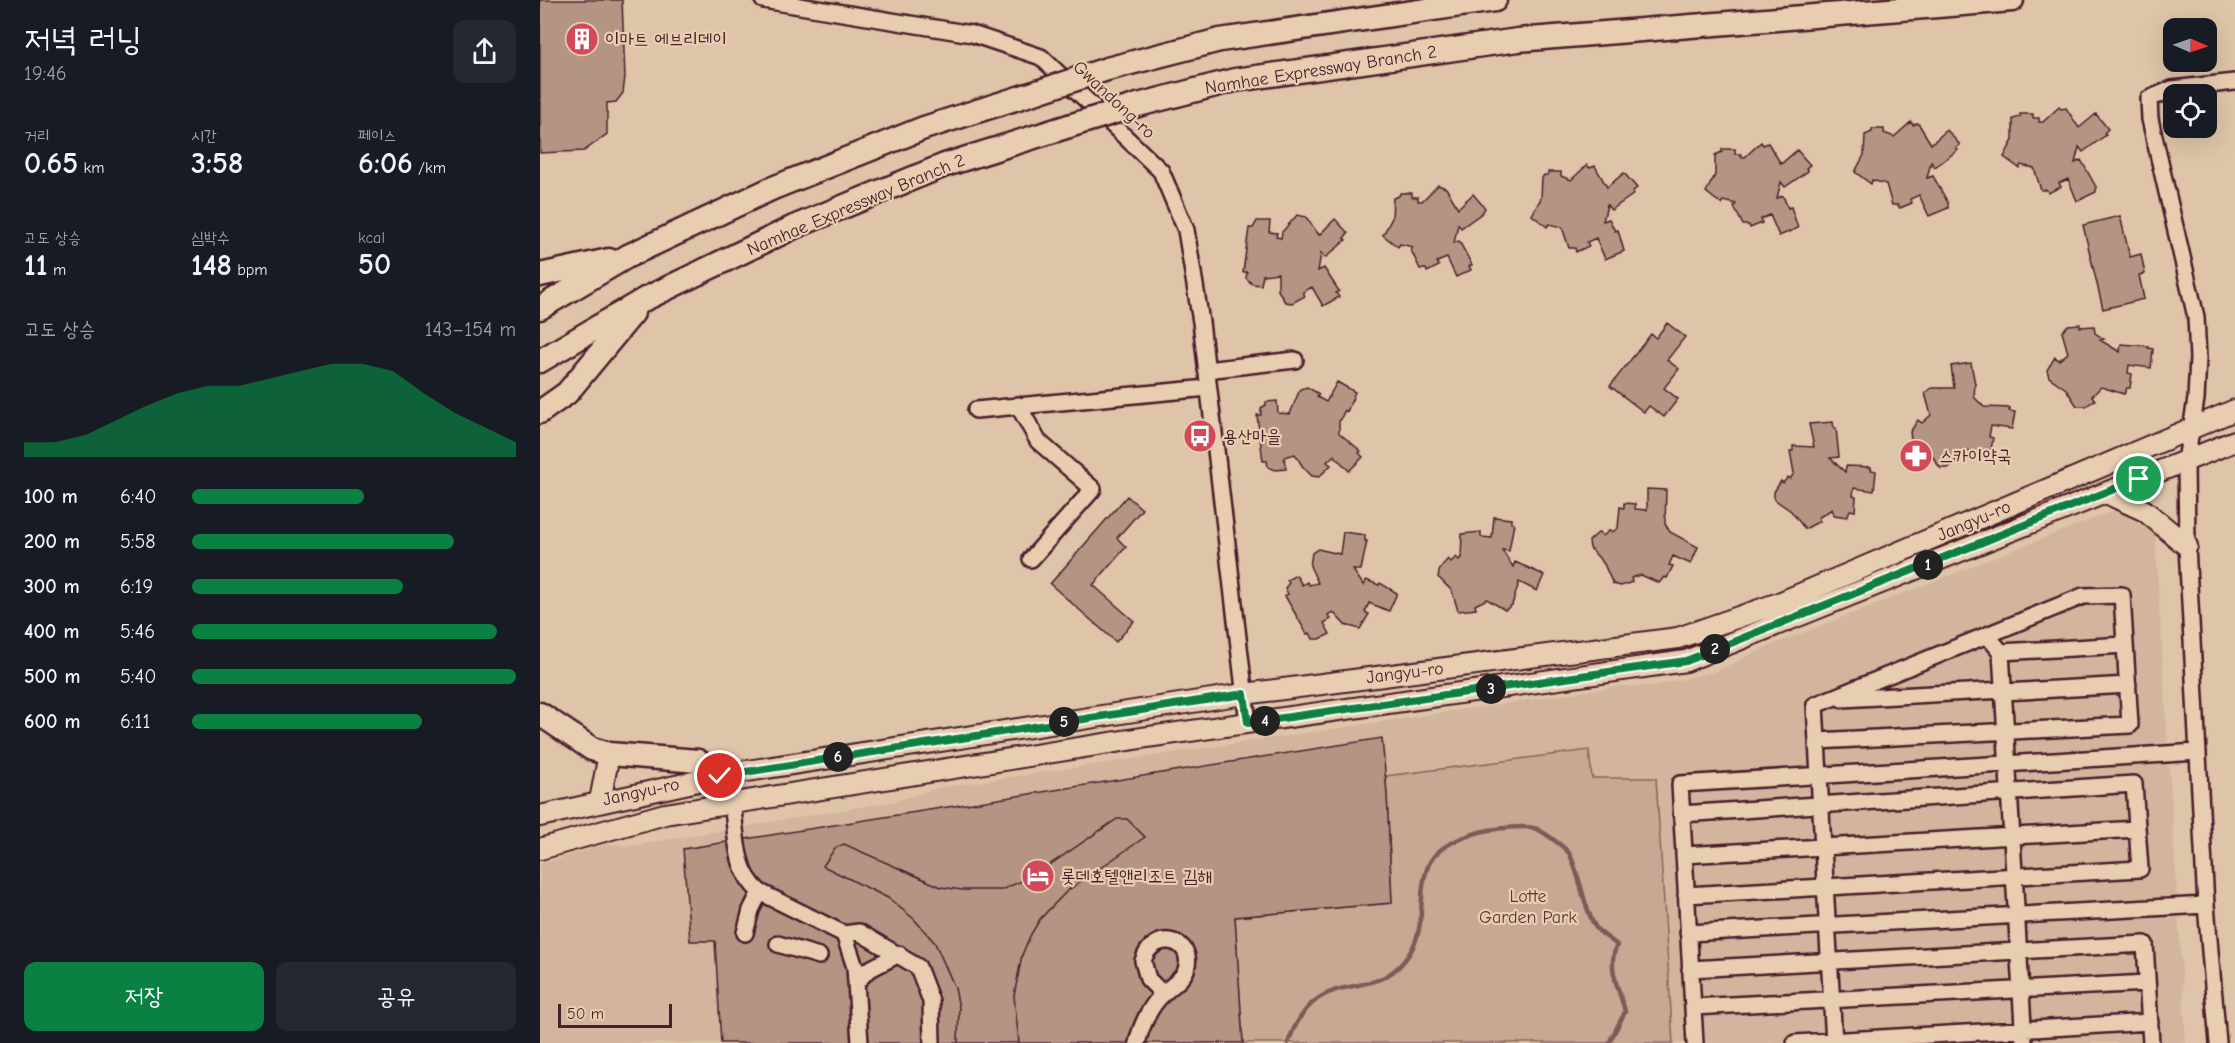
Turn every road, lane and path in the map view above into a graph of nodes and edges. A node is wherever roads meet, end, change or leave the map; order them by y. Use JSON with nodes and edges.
{"nodes":[{"id":1,"x":763,"y":0,"type":"edge"},
{"id":2,"x":1495,"y":0,"type":"edge"},
{"id":3,"x":2012,"y":0,"type":"edge"},
{"id":4,"x":2235,"y":82,"type":"edge"},
{"id":5,"x":628,"y":256,"type":"junction"},
{"id":6,"x":540,"y":275,"type":"edge"},
{"id":7,"x":645,"y":299,"type":"junction"},
{"id":8,"x":540,"y":308,"type":"edge"},
{"id":9,"x":1295,"y":360,"type":"dead end"},
{"id":10,"x":540,"y":361,"type":"edge"},
{"id":11,"x":1206,"y":370,"type":"junction"},
{"id":12,"x":1208,"y":388,"type":"junction"},
{"id":13,"x":1018,"y":405,"type":"junction"},
{"id":14,"x":976,"y":410,"type":"dead end"},
{"id":15,"x":2235,"y":410,"type":"edge"},
{"id":16,"x":540,"y":412,"type":"edge"},
{"id":17,"x":2191,"y":428,"type":"junction"},
{"id":18,"x":2235,"y":441,"type":"edge"},
{"id":19,"x":2186,"y":461,"type":"junction"},
{"id":20,"x":2106,"y":494,"type":"junction"},
{"id":21,"x":2187,"y":546,"type":"junction"},
{"id":22,"x":1031,"y":559,"type":"dead end"},
{"id":23,"x":1987,"y":635,"type":"junction"},
{"id":24,"x":2125,"y":645,"type":"junction"},
{"id":25,"x":2001,"y":652,"type":"junction"},
{"id":26,"x":2128,"y":685,"type":"junction"},
{"id":27,"x":2004,"y":691,"type":"junction"},
{"id":28,"x":1244,"y":694,"type":"junction"},
{"id":29,"x":1830,"y":699,"type":"junction"},
{"id":30,"x":540,"y":714,"type":"edge"},
{"id":31,"x":1248,"y":723,"type":"junction"},
{"id":32,"x":2006,"y":732,"type":"junction"},
{"id":33,"x":1817,"y":741,"type":"junction"},
{"id":34,"x":2198,"y":752,"type":"junction"},
{"id":35,"x":609,"y":754,"type":"junction"},
{"id":36,"x":2008,"y":764,"type":"junction"},
{"id":37,"x":1819,"y":775,"type":"junction"},
{"id":38,"x":720,"y":776,"type":"junction"},
{"id":39,"x":2009,"y":792,"type":"junction"},
{"id":40,"x":600,"y":801,"type":"junction"},
{"id":41,"x":732,"y":803,"type":"junction"},
{"id":42,"x":1821,"y":805,"type":"junction"},
{"id":43,"x":1681,"y":814,"type":"junction"},
{"id":44,"x":540,"y":816,"type":"edge"},
{"id":45,"x":2137,"y":829,"type":"junction"},
{"id":46,"x":2012,"y":836,"type":"junction"},
{"id":47,"x":1823,"y":847,"type":"junction"},
{"id":48,"x":540,"y":849,"type":"edge"},
{"id":49,"x":1684,"y":855,"type":"junction"},
{"id":50,"x":2014,"y":876,"type":"junction"},
{"id":51,"x":1826,"y":887,"type":"junction"},
{"id":52,"x":760,"y":892,"type":"junction"},
{"id":53,"x":1686,"y":895,"type":"junction"},
{"id":54,"x":2206,"y":905,"type":"junction"},
{"id":55,"x":2016,"y":915,"type":"junction"},
{"id":56,"x":1827,"y":926,"type":"junction"},
{"id":57,"x":745,"y":933,"type":"dead end"},
{"id":58,"x":1688,"y":933,"type":"junction"},
{"id":59,"x":844,"y":934,"type":"junction"},
{"id":60,"x":778,"y":944,"type":"dead end"},
{"id":61,"x":2019,"y":951,"type":"junction"},
{"id":62,"x":899,"y":954,"type":"junction"},
{"id":63,"x":819,"y":956,"type":"dead end"},
{"id":64,"x":1829,"y":961,"type":"junction"},
{"id":65,"x":1690,"y":969,"type":"junction"},
{"id":66,"x":856,"y":983,"type":"junction"},
{"id":67,"x":2147,"y":983,"type":"junction"},
{"id":68,"x":2021,"y":990,"type":"junction"},
{"id":69,"x":1163,"y":994,"type":"dead end"},
{"id":70,"x":1831,"y":1000,"type":"junction"},
{"id":71,"x":1693,"y":1007,"type":"junction"},
{"id":72,"x":2150,"y":1022,"type":"junction"},
{"id":73,"x":2023,"y":1036,"type":"edge"},
{"id":74,"x":1834,"y":1042,"type":"edge"},
{"id":75,"x":860,"y":1043,"type":"edge"},
{"id":76,"x":932,"y":1043,"type":"edge"},
{"id":77,"x":1137,"y":1043,"type":"edge"},
{"id":78,"x":1695,"y":1043,"type":"edge"},
{"id":79,"x":1795,"y":1043,"type":"edge"},
{"id":80,"x":2151,"y":1043,"type":"edge"},
{"id":81,"x":2218,"y":1043,"type":"edge"}],
"edges":[{"from":1,"to":11,"type":"street","name":"Gwandong-ro"},
{"from":2,"to":5,"type":"highway","bridge":true},
{"from":3,"to":7,"type":"highway","name":"Namhae Expressway Branch 2","bridge":true},
{"from":4,"to":17,"type":"street"},
{"from":5,"to":6,"type":"highway"},
{"from":5,"to":8,"type":"highway"},
{"from":7,"to":10,"type":"highway","name":"Namhae Expressway Branch 2"},
{"from":7,"to":16,"type":"highway"},
{"from":9,"to":11,"type":"street"},
{"from":11,"to":12,"type":"street"},
{"from":12,"to":13,"type":"street"},
{"from":12,"to":28,"type":"street"},
{"from":13,"to":14,"type":"street"},
{"from":13,"to":22,"type":"street"},
{"from":15,"to":17,"type":"main road","name":"Jangyu-ro"},
{"from":17,"to":19,"type":"street"},
{"from":17,"to":28,"type":"main road","name":"Jangyu-ro"},
{"from":18,"to":19,"type":"main road","name":"Jangyu-ro"},
{"from":19,"to":20,"type":"main road","name":"Jangyu-ro"},
{"from":19,"to":21,"type":"street"},
{"from":20,"to":21,"type":"main road"},
{"from":20,"to":31,"type":"main road","name":"Jangyu-ro"},
{"from":21,"to":34,"type":"street"},
{"from":23,"to":24,"type":"street"},
{"from":23,"to":25,"type":"street"},
{"from":23,"to":29,"type":"street"},
{"from":24,"to":25,"type":"street"},
{"from":24,"to":26,"type":"street"},
{"from":25,"to":27,"type":"street"},
{"from":26,"to":27,"type":"street"},
{"from":26,"to":32,"type":"street"},
{"from":27,"to":29,"type":"street"},
{"from":27,"to":32,"type":"street"},
{"from":28,"to":31,"type":"street"},
{"from":28,"to":38,"type":"main road","name":"Jangyu-ro"},
{"from":29,"to":33,"type":"street"},
{"from":30,"to":35,"type":"highway"},
{"from":31,"to":41,"type":"main road","name":"Jangyu-ro"},
{"from":32,"to":33,"type":"street"},
{"from":32,"to":36,"type":"street"},
{"from":33,"to":37,"type":"street"},
{"from":34,"to":36,"type":"street"},
{"from":34,"to":54,"type":"street"},
{"from":35,"to":38,"type":"highway"},
{"from":35,"to":40,"type":"main road"},
{"from":36,"to":37,"type":"street"},
{"from":36,"to":39,"type":"street"},
{"from":37,"to":42,"type":"street"},
{"from":37,"to":43,"type":"street"},
{"from":38,"to":40,"type":"main road","name":"Jangyu-ro"},
{"from":39,"to":42,"type":"street"},
{"from":39,"to":45,"type":"street"},
{"from":39,"to":46,"type":"street"},
{"from":40,"to":44,"type":"main road","name":"Jangyu-ro"},
{"from":41,"to":48,"type":"main road","name":"Jangyu-ro"},
{"from":41,"to":52,"type":"street"},
{"from":42,"to":43,"type":"street"},
{"from":42,"to":47,"type":"street"},
{"from":43,"to":49,"type":"street"},
{"from":45,"to":46,"type":"street"},
{"from":45,"to":50,"type":"street"},
{"from":46,"to":47,"type":"street"},
{"from":46,"to":50,"type":"street"},
{"from":47,"to":49,"type":"street"},
{"from":47,"to":51,"type":"street"},
{"from":49,"to":53,"type":"street"},
{"from":50,"to":51,"type":"street"},
{"from":50,"to":55,"type":"street"},
{"from":51,"to":53,"type":"street"},
{"from":51,"to":56,"type":"street"},
{"from":52,"to":57,"type":"street"},
{"from":52,"to":59,"type":"street"},
{"from":53,"to":58,"type":"street"},
{"from":54,"to":55,"type":"street"},
{"from":54,"to":81,"type":"street"},
{"from":55,"to":56,"type":"street"},
{"from":55,"to":61,"type":"street"},
{"from":56,"to":58,"type":"street"},
{"from":56,"to":64,"type":"street"},
{"from":58,"to":65,"type":"street"},
{"from":59,"to":62,"type":"street"},
{"from":59,"to":66,"type":"street"},
{"from":60,"to":63,"type":"street"},
{"from":61,"to":64,"type":"street"},
{"from":61,"to":67,"type":"street"},
{"from":61,"to":68,"type":"street"},
{"from":62,"to":66,"type":"street"},
{"from":62,"to":76,"type":"street"},
{"from":64,"to":65,"type":"street"},
{"from":64,"to":70,"type":"street"},
{"from":65,"to":71,"type":"street"},
{"from":66,"to":75,"type":"street"},
{"from":67,"to":68,"type":"street"},
{"from":67,"to":72,"type":"street"},
{"from":68,"to":70,"type":"street"},
{"from":68,"to":73,"type":"street"},
{"from":69,"to":77,"type":"street"},
{"from":70,"to":71,"type":"street"},
{"from":70,"to":74,"type":"street"},
{"from":71,"to":78,"type":"street"},
{"from":72,"to":73,"type":"street"},
{"from":72,"to":80,"type":"street"},
{"from":73,"to":74,"type":"street"},
{"from":74,"to":79,"type":"street"}]}
